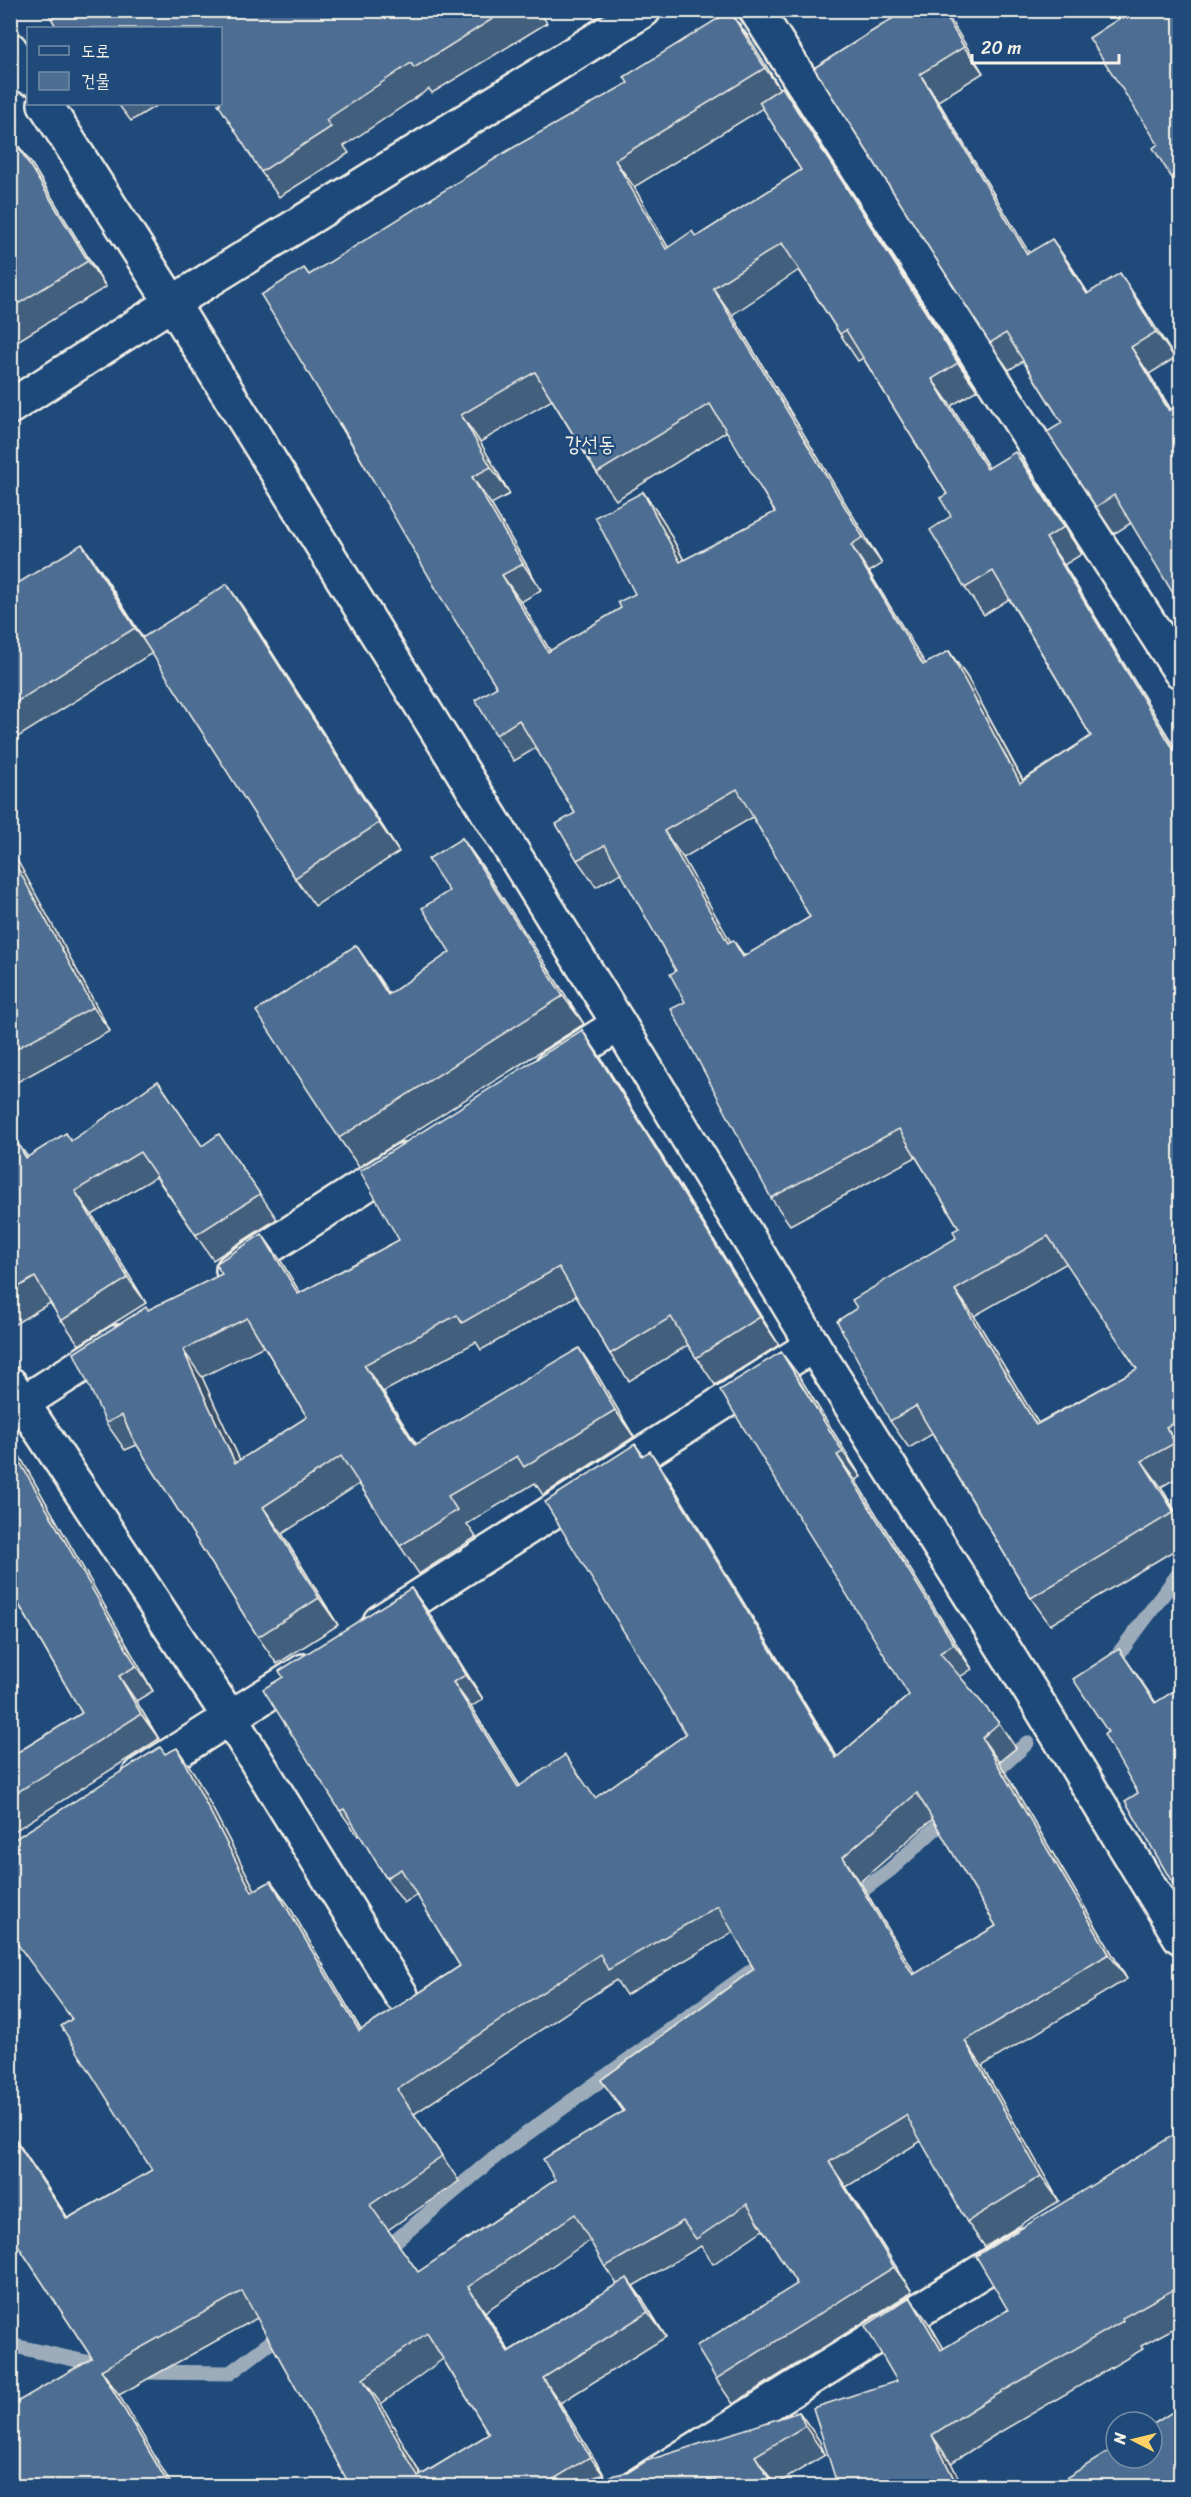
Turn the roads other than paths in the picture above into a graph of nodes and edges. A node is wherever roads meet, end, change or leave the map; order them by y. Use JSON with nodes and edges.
{"nodes":[{"id":1,"x":644,"y":10,"type":"edge"},
{"id":2,"x":756,"y":10,"type":"edge"},
{"id":3,"x":10,"y":49,"type":"edge"},
{"id":4,"x":27,"y":75,"type":"edge"},
{"id":5,"x":46,"y":105,"type":"edge"},
{"id":6,"x":172,"y":303,"type":"junction"},
{"id":7,"x":10,"y":407,"type":"edge"},
{"id":8,"x":1180,"y":671,"type":"edge"},
{"id":9,"x":618,"y":1024,"type":"junction"},
{"id":10,"x":528,"y":1082,"type":"edge"},
{"id":11,"x":427,"y":1146,"type":"edge"},
{"id":12,"x":205,"y":1288,"type":"edge"},
{"id":13,"x":144,"y":1326,"type":"edge"},
{"id":14,"x":813,"y":1345,"type":"junction"},
{"id":15,"x":15,"y":1399,"type":"edge"},
{"id":16,"x":230,"y":1718,"type":"junction"},
{"id":17,"x":110,"y":1793,"type":"edge"},
{"id":18,"x":1180,"y":1937,"type":"edge"},
{"id":19,"x":401,"y":1995,"type":"dead end"},
{"id":20,"x":1050,"y":2229,"type":"edge"},
{"id":21,"x":637,"y":2487,"type":"edge"}],
"edges":[{"from":1,"to":6,"type":"street"},
{"from":2,"to":8,"type":"street"},
{"from":3,"to":4,"type":"street"},
{"from":5,"to":6,"type":"street"},
{"from":6,"to":7,"type":"street"},
{"from":6,"to":9,"type":"street"},
{"from":9,"to":10,"type":"street"},
{"from":9,"to":14,"type":"street"},
{"from":11,"to":12,"type":"street"},
{"from":13,"to":15,"type":"street"},
{"from":14,"to":16,"type":"street"},
{"from":14,"to":18,"type":"street"},
{"from":15,"to":16,"type":"street"},
{"from":16,"to":17,"type":"street"},
{"from":16,"to":19,"type":"street"},
{"from":20,"to":21,"type":"street"}]}
